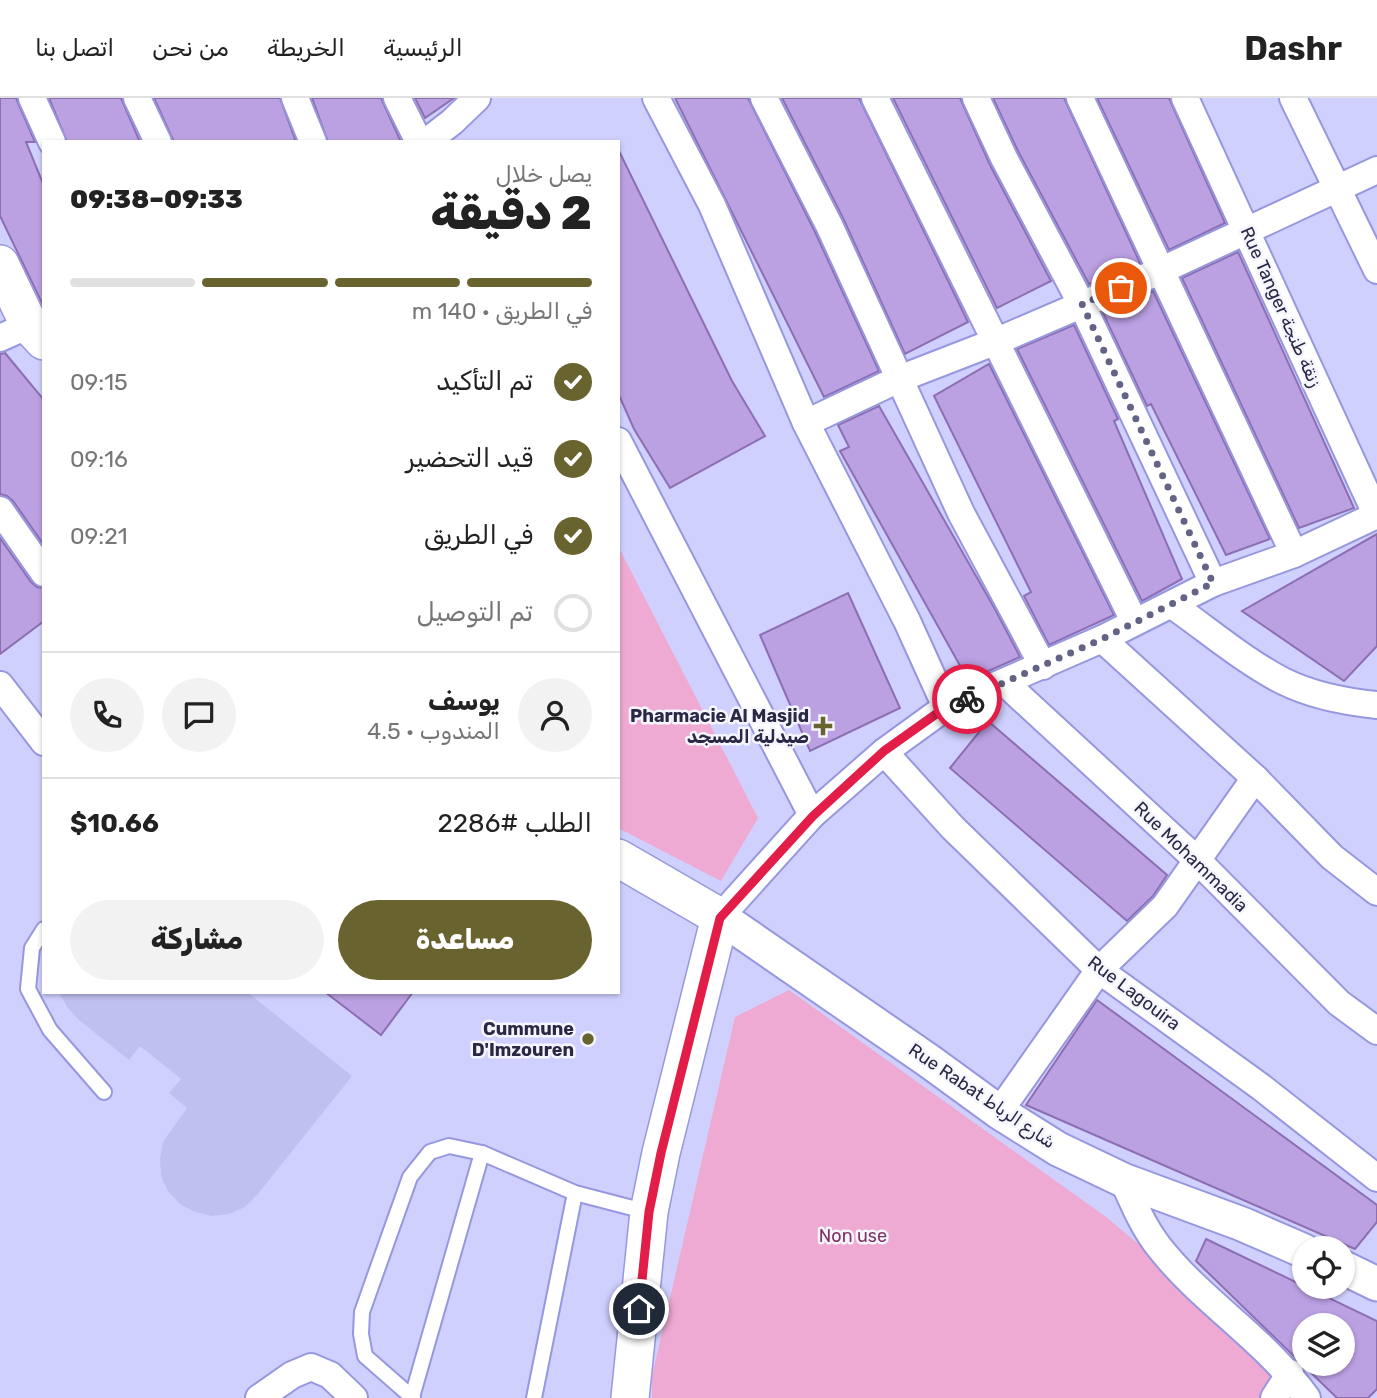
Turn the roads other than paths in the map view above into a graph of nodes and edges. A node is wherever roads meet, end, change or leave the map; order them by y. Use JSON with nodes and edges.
{"nodes":[{"id":1,"x":32,"y":98,"type":"edge"},
{"id":2,"x":137,"y":98,"type":"edge"},
{"id":3,"x":295,"y":98,"type":"edge"},
{"id":4,"x":397,"y":98,"type":"edge"},
{"id":5,"x":477,"y":98,"type":"edge"},
{"id":6,"x":656,"y":98,"type":"edge"},
{"id":7,"x":764,"y":98,"type":"edge"},
{"id":8,"x":875,"y":98,"type":"edge"},
{"id":9,"x":976,"y":98,"type":"edge"},
{"id":10,"x":1080,"y":98,"type":"edge"},
{"id":11,"x":1185,"y":98,"type":"edge"},
{"id":12,"x":1293,"y":98,"type":"edge"},
{"id":13,"x":457,"y":132,"type":"edge"},
{"id":14,"x":51,"y":140,"type":"edge"},
{"id":15,"x":157,"y":140,"type":"edge"},
{"id":16,"x":312,"y":140,"type":"edge"},
{"id":17,"x":418,"y":140,"type":"edge"},
{"id":18,"x":432,"y":140,"type":"edge"},
{"id":19,"x":1377,"y":170,"type":"edge"},
{"id":20,"x":1338,"y":188,"type":"junction"},
{"id":21,"x":1247,"y":232,"type":"junction"},
{"id":22,"x":0,"y":264,"type":"edge"},
{"id":23,"x":1377,"y":270,"type":"edge"},
{"id":24,"x":1160,"y":271,"type":"junction"},
{"id":25,"x":1082,"y":304,"type":"junction"},
{"id":26,"x":29,"y":331,"type":"edge"},
{"id":27,"x":997,"y":341,"type":"junction"},
{"id":28,"x":899,"y":379,"type":"junction"},
{"id":29,"x":806,"y":423,"type":"junction"},
{"id":30,"x":620,"y":445,"type":"edge"},
{"id":31,"x":0,"y":510,"type":"edge"},
{"id":32,"x":1377,"y":515,"type":"edge"},
{"id":33,"x":1294,"y":554,"type":"junction"},
{"id":34,"x":42,"y":570,"type":"edge"},
{"id":35,"x":1213,"y":583,"type":"junction"},
{"id":36,"x":1172,"y":605,"type":"junction"},
{"id":37,"x":1134,"y":621,"type":"junction"},
{"id":38,"x":1102,"y":639,"type":"junction"},
{"id":39,"x":1043,"y":666,"type":"junction"},
{"id":40,"x":1006,"y":683,"type":"junction"},
{"id":41,"x":0,"y":685,"type":"edge"},
{"id":42,"x":946,"y":707,"type":"junction"},
{"id":43,"x":1376,"y":708,"type":"edge"},
{"id":44,"x":42,"y":739,"type":"edge"},
{"id":45,"x":884,"y":751,"type":"junction"},
{"id":46,"x":1255,"y":778,"type":"junction"},
{"id":47,"x":813,"y":816,"type":"junction"},
{"id":48,"x":620,"y":859,"type":"edge"},
{"id":49,"x":1197,"y":860,"type":"junction"},
{"id":50,"x":1377,"y":892,"type":"edge"},
{"id":51,"x":720,"y":918,"type":"junction"},
{"id":52,"x":42,"y":932,"type":"edge"},
{"id":53,"x":1099,"y":970,"type":"junction"},
{"id":54,"x":1377,"y":1031,"type":"edge"},
{"id":55,"x":104,"y":1092,"type":"dead end"},
{"id":56,"x":999,"y":1112,"type":"junction"},
{"id":57,"x":482,"y":1153,"type":"junction"},
{"id":58,"x":1377,"y":1178,"type":"edge"},
{"id":59,"x":1123,"y":1180,"type":"junction"},
{"id":60,"x":575,"y":1193,"type":"junction"},
{"id":61,"x":649,"y":1212,"type":"junction"},
{"id":62,"x":1292,"y":1246,"type":"edge"},
{"id":63,"x":1290,"y":1374,"type":"junction"},
{"id":64,"x":259,"y":1398,"type":"edge"},
{"id":65,"x":354,"y":1398,"type":"edge"},
{"id":66,"x":413,"y":1398,"type":"edge"},
{"id":67,"x":534,"y":1398,"type":"edge"},
{"id":68,"x":630,"y":1398,"type":"edge"},
{"id":69,"x":1274,"y":1398,"type":"edge"},
{"id":70,"x":1307,"y":1398,"type":"edge"}],
"edges":[{"from":1,"to":14,"type":"street"},
{"from":2,"to":15,"type":"street"},
{"from":3,"to":16,"type":"street"},
{"from":4,"to":17,"type":"street"},
{"from":5,"to":13,"type":"street"},
{"from":6,"to":29,"type":"street"},
{"from":7,"to":28,"type":"street"},
{"from":8,"to":27,"type":"street"},
{"from":9,"to":25,"type":"street"},
{"from":10,"to":24,"type":"street"},
{"from":11,"to":21,"type":"street","name":"Rue Tanger زنقة طنجة"},
{"from":12,"to":20,"type":"street"},
{"from":13,"to":18,"type":"street"},
{"from":19,"to":20,"type":"street"},
{"from":20,"to":21,"type":"street"},
{"from":20,"to":23,"type":"street"},
{"from":21,"to":24,"type":"street"},
{"from":21,"to":32,"type":"street","name":"Rue Tanger زنقة طنجة"},
{"from":22,"to":26,"type":"main road"},
{"from":24,"to":25,"type":"street"},
{"from":24,"to":33,"type":"street"},
{"from":25,"to":27,"type":"street"},
{"from":25,"to":35,"type":"street"},
{"from":27,"to":28,"type":"street"},
{"from":27,"to":37,"type":"street"},
{"from":28,"to":29,"type":"street"},
{"from":28,"to":39,"type":"street"},
{"from":29,"to":42,"type":"street"},
{"from":30,"to":47,"type":"street"},
{"from":31,"to":34,"type":"street"},
{"from":32,"to":33,"type":"street"},
{"from":33,"to":35,"type":"street"},
{"from":35,"to":36,"type":"street"},
{"from":36,"to":37,"type":"street"},
{"from":36,"to":43,"type":"street"},
{"from":37,"to":38,"type":"street"},
{"from":38,"to":39,"type":"street"},
{"from":38,"to":46,"type":"street"},
{"from":39,"to":40,"type":"street"},
{"from":40,"to":42,"type":"street"},
{"from":40,"to":49,"type":"street","name":"Rue Mohammadia"},
{"from":41,"to":44,"type":"street"},
{"from":42,"to":45,"type":"street"},
{"from":45,"to":47,"type":"street"},
{"from":45,"to":53,"type":"street","name":"Rue Lagouira"},
{"from":46,"to":49,"type":"street"},
{"from":46,"to":50,"type":"street"},
{"from":47,"to":51,"type":"street"},
{"from":48,"to":51,"type":"main road"},
{"from":49,"to":53,"type":"street"},
{"from":49,"to":54,"type":"street","name":"Rue Mohammadia"},
{"from":51,"to":56,"type":"street","name":"Rue Rabat شارع الرباط"},
{"from":51,"to":61,"type":"main road"},
{"from":52,"to":55,"type":"lane"},
{"from":53,"to":56,"type":"street"},
{"from":53,"to":58,"type":"street","name":"Rue Lagouira"},
{"from":56,"to":59,"type":"street","name":"Rue Rabat شارع الرباط"},
{"from":57,"to":60,"type":"lane"},
{"from":57,"to":66,"type":"lane"},
{"from":57,"to":66,"type":"lane"},
{"from":59,"to":62,"type":"street","name":"Rue Rabat شارع الرباط"},
{"from":59,"to":63,"type":"street"},
{"from":60,"to":61,"type":"lane"},
{"from":60,"to":67,"type":"lane"},
{"from":61,"to":68,"type":"main road"},
{"from":63,"to":69,"type":"street"},
{"from":63,"to":70,"type":"street"},
{"from":64,"to":65,"type":"street"}]}
